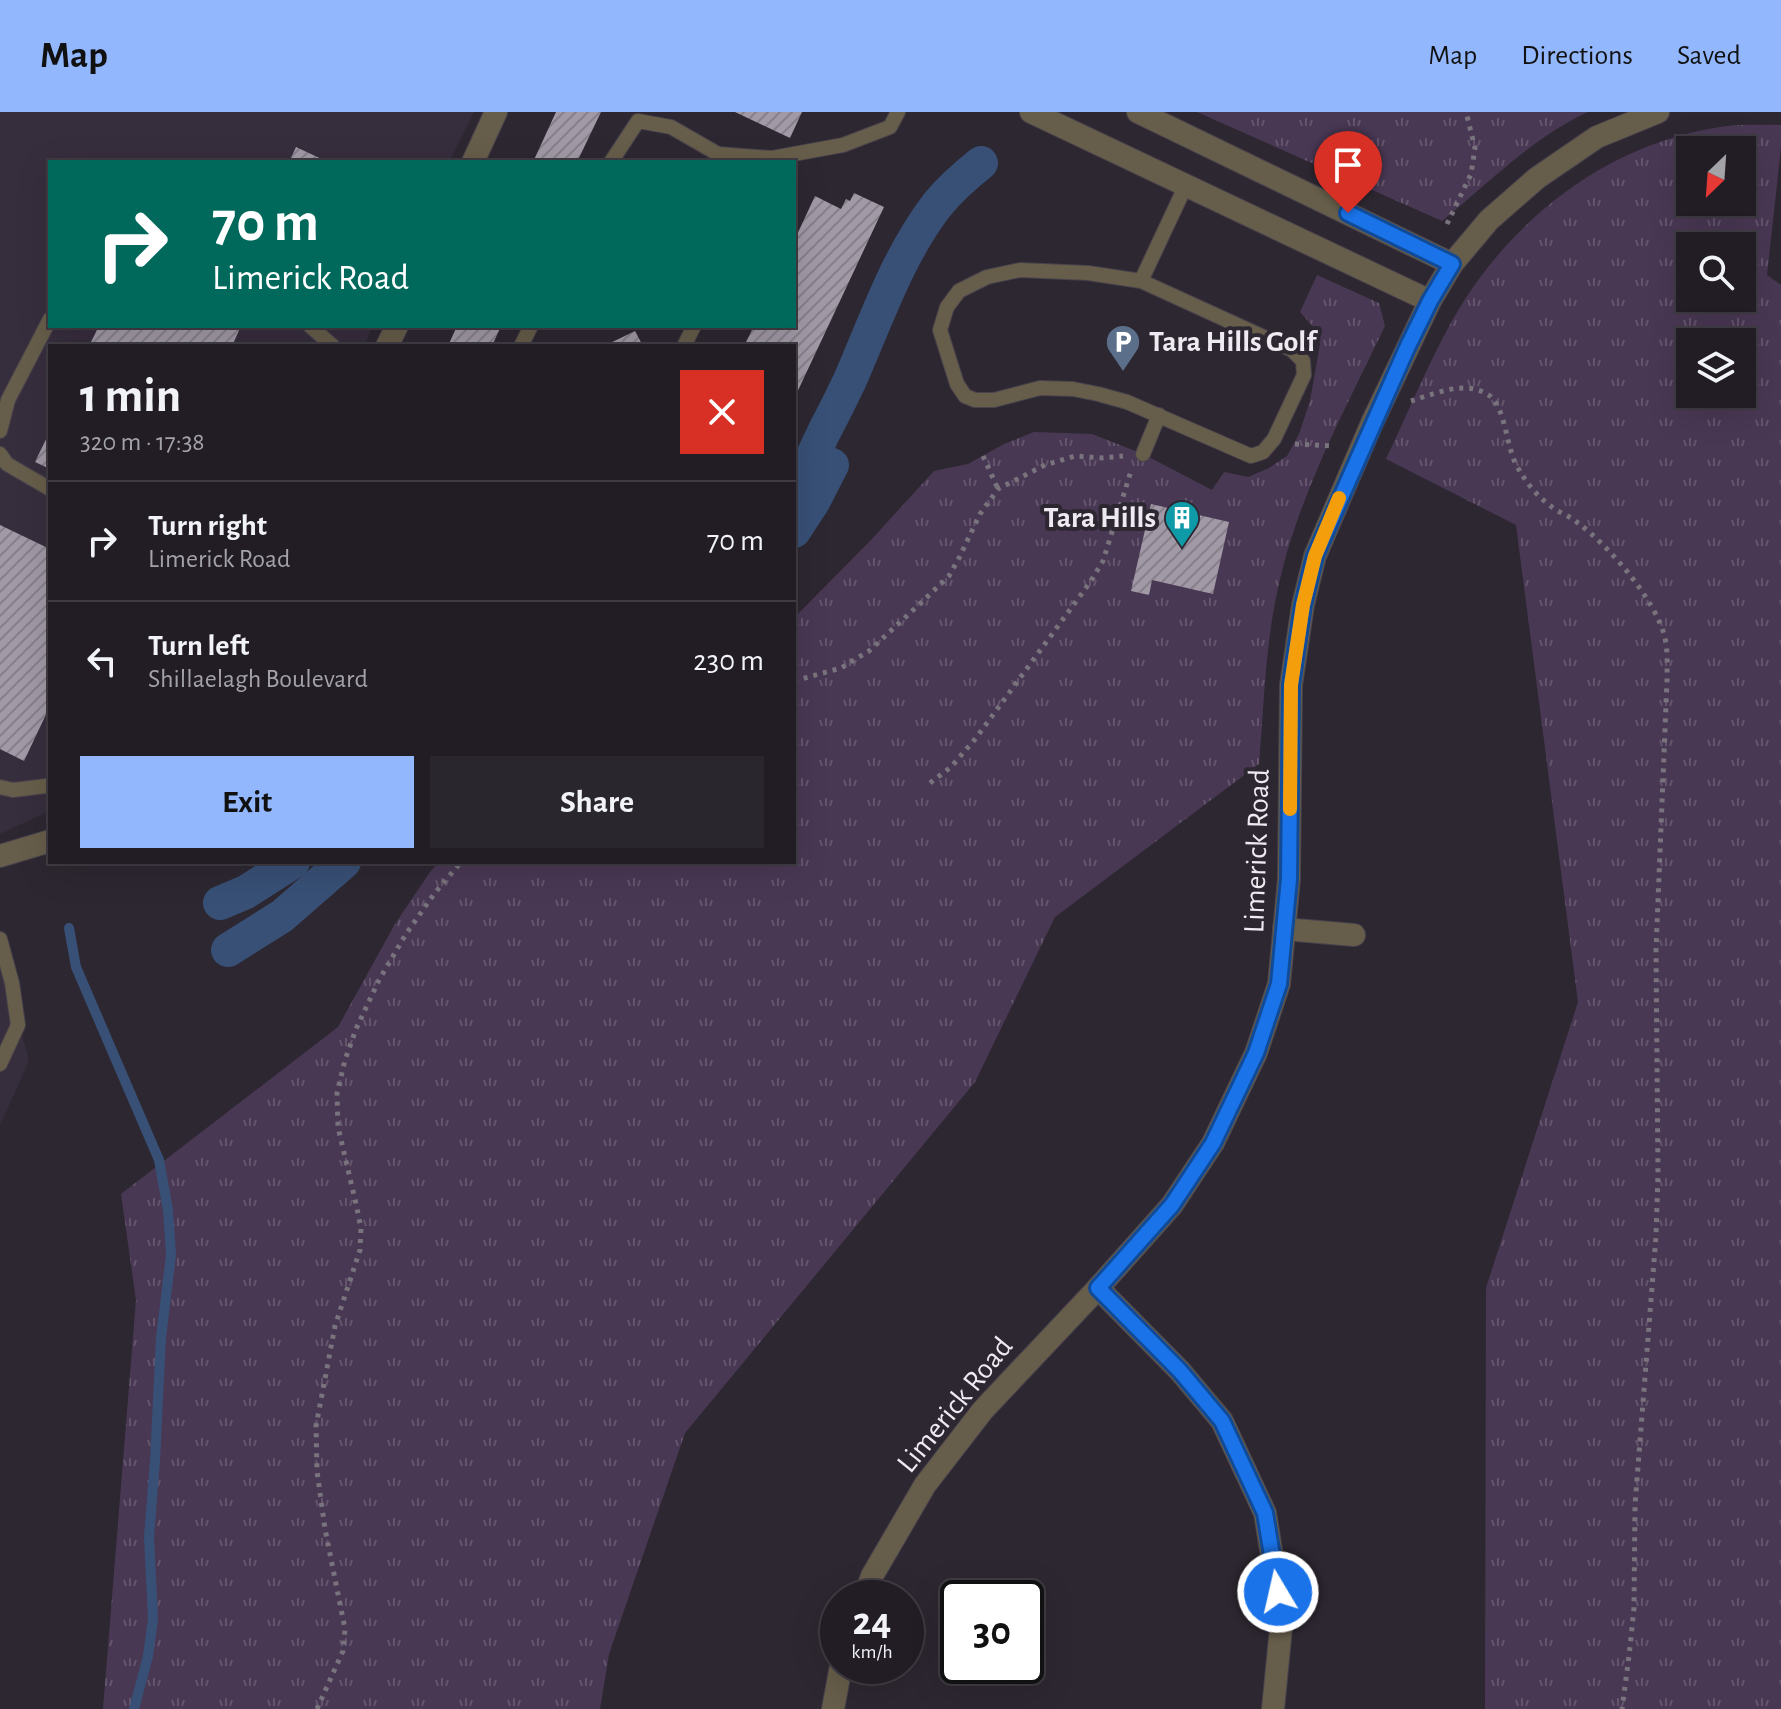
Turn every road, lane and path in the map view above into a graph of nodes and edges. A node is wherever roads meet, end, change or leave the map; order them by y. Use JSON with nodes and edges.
{"nodes":[{"id":1,"x":496,"y":112,"type":"edge"},
{"id":2,"x":898,"y":112,"type":"edge"},
{"id":3,"x":1031,"y":112,"type":"edge"},
{"id":4,"x":1138,"y":112,"type":"edge"},
{"id":5,"x":1466,"y":112,"type":"edge"},
{"id":6,"x":1658,"y":112,"type":"edge"},
{"id":7,"x":474,"y":160,"type":"edge"},
{"id":8,"x":612,"y":160,"type":"edge"},
{"id":9,"x":771,"y":160,"type":"edge"},
{"id":10,"x":1186,"y":185,"type":"junction"},
{"id":11,"x":1445,"y":228,"type":"dead end"},
{"id":12,"x":1452,"y":264,"type":"junction"},
{"id":13,"x":1141,"y":281,"type":"junction"},
{"id":14,"x":1430,"y":301,"type":"junction"},
{"id":15,"x":48,"y":323,"type":"edge"},
{"id":16,"x":312,"y":328,"type":"edge"},
{"id":17,"x":331,"y":344,"type":"edge"},
{"id":18,"x":1159,"y":415,"type":"junction"},
{"id":19,"x":1372,"y":423,"type":"junction"},
{"id":20,"x":0,"y":431,"type":"edge"},
{"id":21,"x":1293,"y":444,"type":"dead end"},
{"id":22,"x":0,"y":454,"type":"edge"},
{"id":23,"x":1143,"y":454,"type":"junction"},
{"id":24,"x":983,"y":456,"type":"dead end"},
{"id":25,"x":48,"y":488,"type":"edge"},
{"id":26,"x":998,"y":489,"type":"junction"},
{"id":27,"x":796,"y":680,"type":"edge"},
{"id":28,"x":930,"y":783,"type":"dead end"},
{"id":29,"x":0,"y":787,"type":"edge"},
{"id":30,"x":48,"y":788,"type":"edge"},
{"id":31,"x":48,"y":842,"type":"edge"},
{"id":32,"x":0,"y":856,"type":"edge"},
{"id":33,"x":459,"y":864,"type":"edge"},
{"id":34,"x":1284,"y":929,"type":"junction"},
{"id":35,"x":1354,"y":935,"type":"dead end"},
{"id":36,"x":0,"y":939,"type":"edge"},
{"id":37,"x":2,"y":1054,"type":"edge"},
{"id":38,"x":1098,"y":1288,"type":"junction"},
{"id":39,"x":871,"y":1580,"type":"edge"},
{"id":40,"x":838,"y":1684,"type":"edge"},
{"id":41,"x":317,"y":1709,"type":"edge"},
{"id":42,"x":833,"y":1709,"type":"edge"},
{"id":43,"x":1273,"y":1709,"type":"edge"},
{"id":44,"x":1622,"y":1709,"type":"edge"}],
"edges":[{"from":1,"to":7,"type":"street"},
{"from":2,"to":9,"type":"lane"},
{"from":3,"to":10,"type":"street"},
{"from":4,"to":12,"type":"street"},
{"from":5,"to":11,"type":"path"},
{"from":6,"to":12,"type":"street","name":"Limerick Road"},
{"from":8,"to":9,"type":"lane"},
{"from":10,"to":13,"type":"lane"},
{"from":10,"to":14,"type":"street"},
{"from":12,"to":14,"type":"street","name":"Limerick Road"},
{"from":13,"to":18,"type":"lane"},
{"from":13,"to":18,"type":"lane"},
{"from":14,"to":19,"type":"street","name":"Limerick Road"},
{"from":15,"to":20,"type":"lane"},
{"from":16,"to":17,"type":"lane"},
{"from":18,"to":23,"type":"lane"},
{"from":19,"to":21,"type":"path"},
{"from":19,"to":34,"type":"street","name":"Limerick Road"},
{"from":19,"to":44,"type":"path"},
{"from":22,"to":25,"type":"lane"},
{"from":23,"to":26,"type":"path"},
{"from":23,"to":28,"type":"path"},
{"from":24,"to":26,"type":"path"},
{"from":26,"to":27,"type":"path"},
{"from":29,"to":30,"type":"lane"},
{"from":31,"to":32,"type":"street"},
{"from":33,"to":41,"type":"path"},
{"from":34,"to":35,"type":"street"},
{"from":34,"to":38,"type":"street","name":"Limerick Road"},
{"from":36,"to":37,"type":"lane"},
{"from":38,"to":39,"type":"street","name":"Limerick Road"},
{"from":38,"to":43,"type":"street"},
{"from":40,"to":42,"type":"street"}]}
